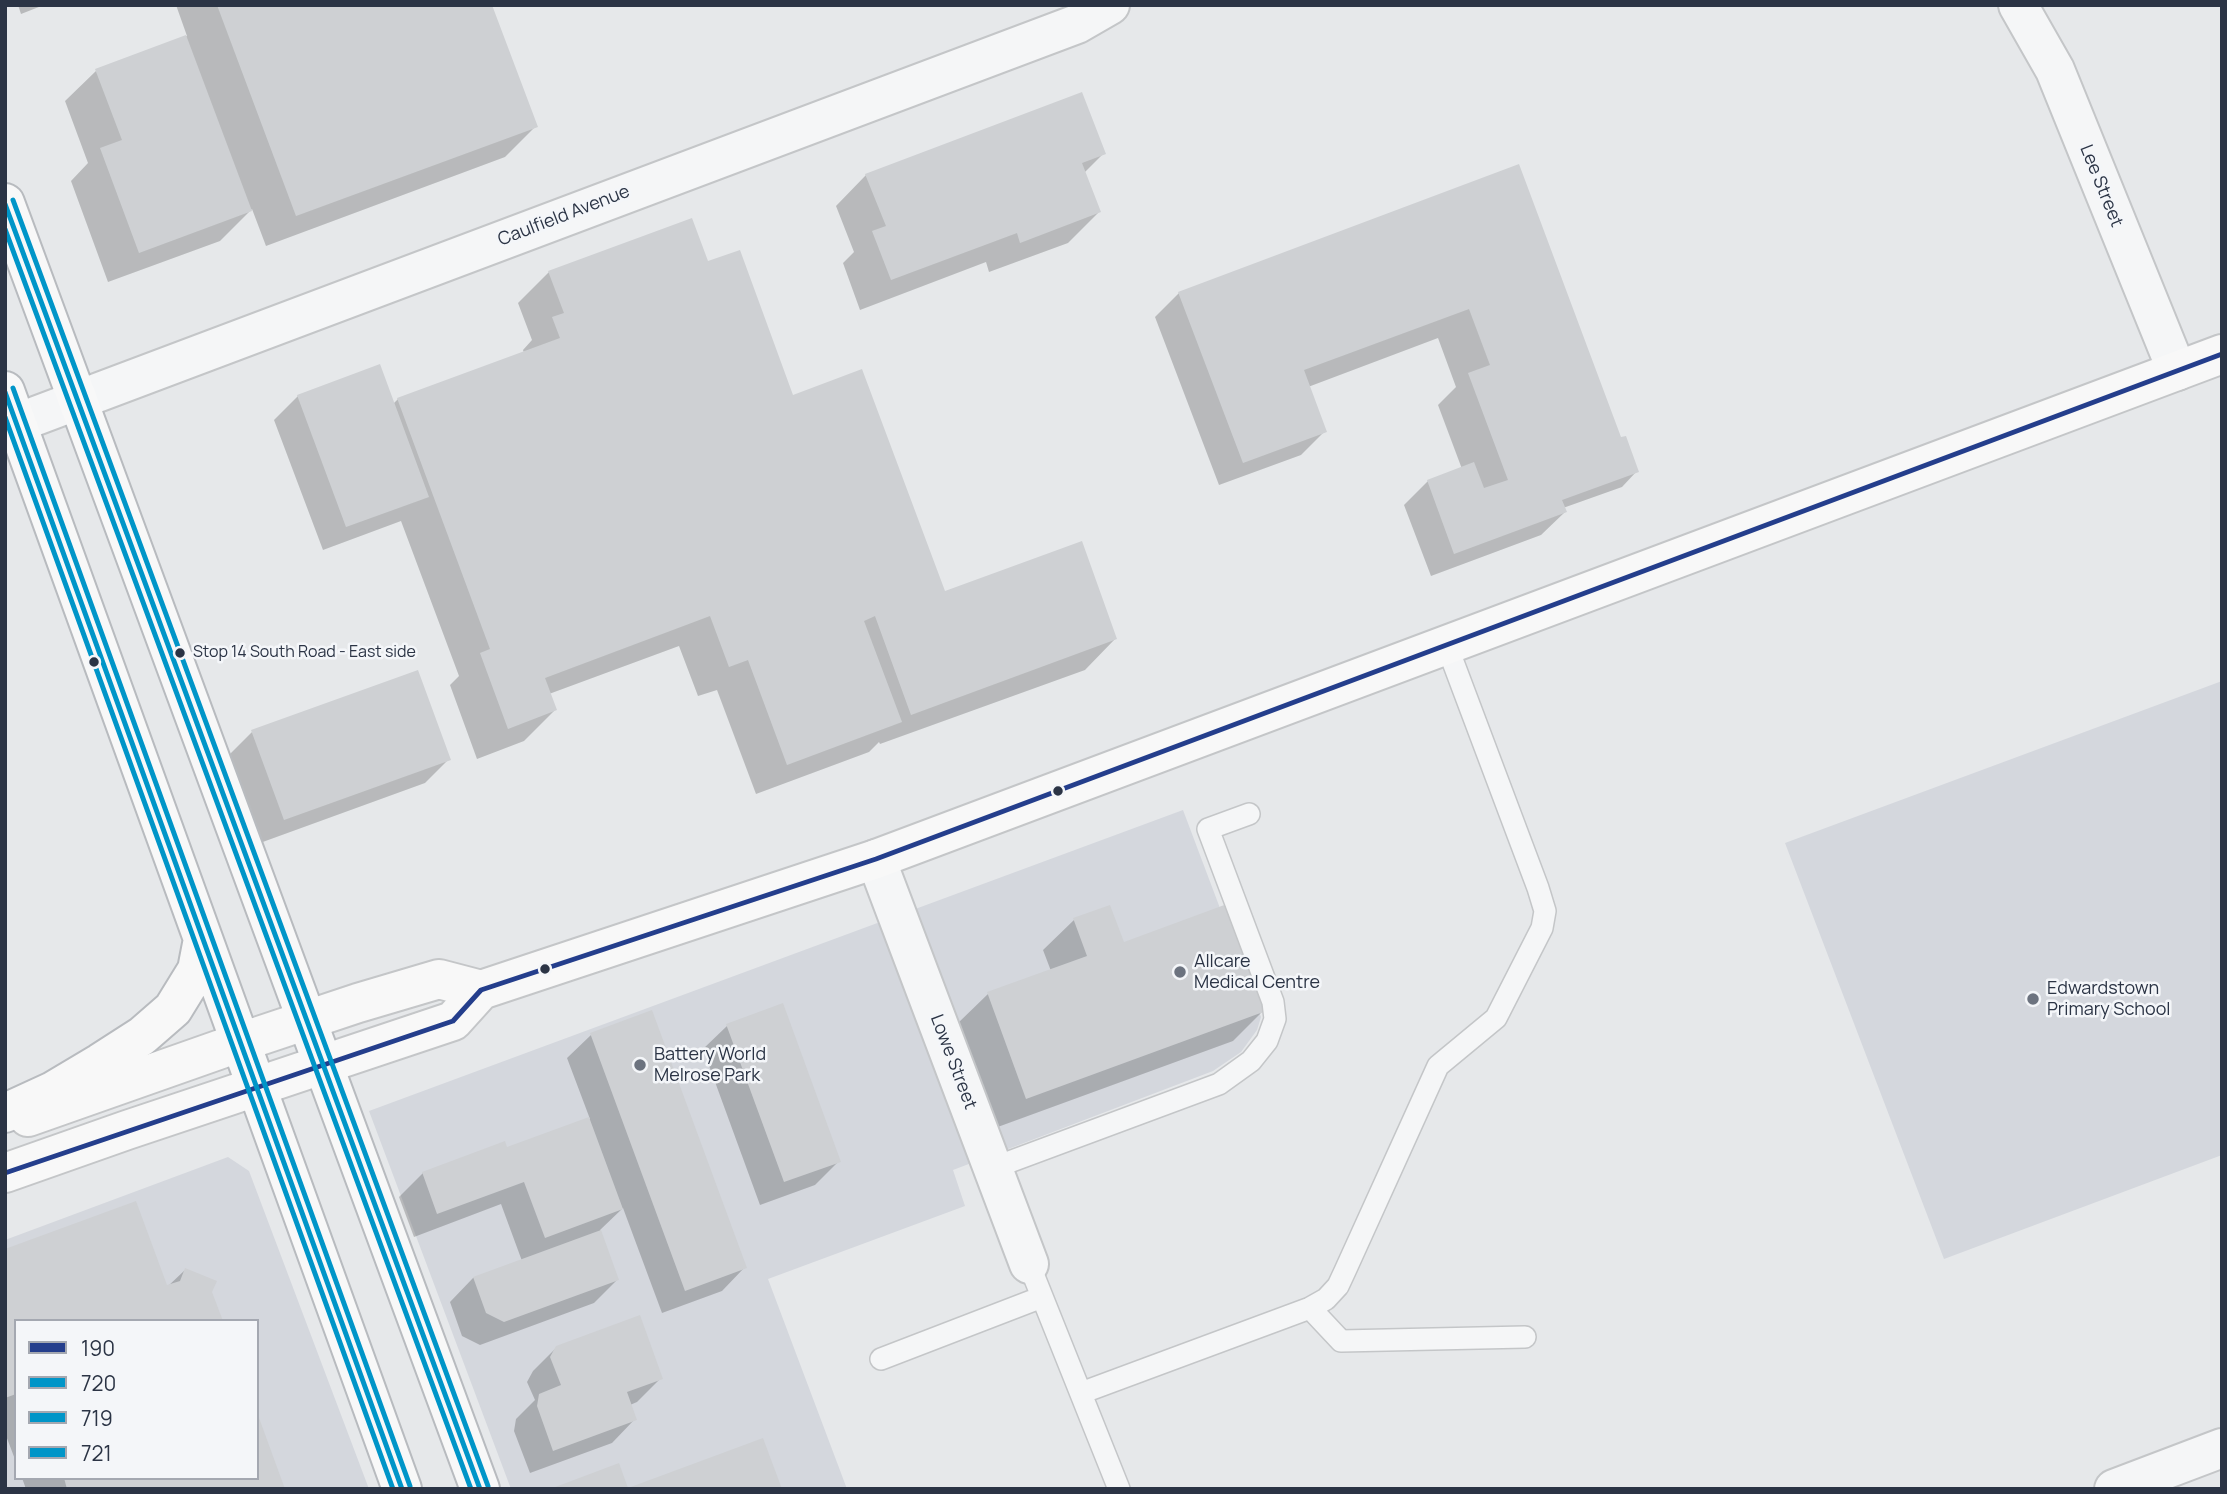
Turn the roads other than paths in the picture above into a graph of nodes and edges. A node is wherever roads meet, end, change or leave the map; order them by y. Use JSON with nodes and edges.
{"nodes":[{"id":1,"x":1110,"y":5,"type":"edge"},
{"id":2,"x":2018,"y":5,"type":"edge"},
{"id":3,"x":5,"y":204,"type":"edge"},
{"id":4,"x":2222,"y":354,"type":"edge"},
{"id":5,"x":2176,"y":371,"type":"junction"},
{"id":6,"x":78,"y":399,"type":"junction"},
{"id":7,"x":11,"y":407,"type":"edge"},
{"id":8,"x":1447,"y":646,"type":"junction"},
{"id":9,"x":1249,"y":814,"type":"dead end"},
{"id":10,"x":876,"y":859,"type":"junction"},
{"id":11,"x":203,"y":939,"type":"junction"},
{"id":12,"x":481,"y":990,"type":"junction"},
{"id":13,"x":308,"y":1020,"type":"junction"},
{"id":14,"x":241,"y":1042,"type":"junction"},
{"id":15,"x":324,"y":1065,"type":"junction"},
{"id":16,"x":257,"y":1087,"type":"junction"},
{"id":17,"x":5,"y":1113,"type":"edge"},
{"id":18,"x":5,"y":1125,"type":"edge"},
{"id":19,"x":993,"y":1168,"type":"junction"},
{"id":20,"x":5,"y":1173,"type":"edge"},
{"id":21,"x":1036,"y":1281,"type":"junction"},
{"id":22,"x":1310,"y":1308,"type":"junction"},
{"id":23,"x":1525,"y":1337,"type":"dead end"},
{"id":24,"x":881,"y":1359,"type":"dead end"},
{"id":25,"x":1081,"y":1393,"type":"junction"},
{"id":26,"x":2222,"y":1448,"type":"edge"},
{"id":27,"x":402,"y":1489,"type":"edge"},
{"id":28,"x":481,"y":1489,"type":"edge"},
{"id":29,"x":1119,"y":1489,"type":"edge"},
{"id":30,"x":2114,"y":1489,"type":"edge"}],
"edges":[{"from":1,"to":6,"type":"street","name":"Caulfield Avenue"},
{"from":2,"to":5,"type":"street","name":"Lee Street"},
{"from":3,"to":6,"type":"main road"},
{"from":4,"to":5,"type":"main road"},
{"from":5,"to":8,"type":"main road"},
{"from":6,"to":7,"type":"street","name":"Caulfield Avenue"},
{"from":6,"to":13,"type":"main road"},
{"from":7,"to":11,"type":"main road"},
{"from":8,"to":10,"type":"main road"},
{"from":8,"to":22,"type":"lane"},
{"from":9,"to":19,"type":"lane"},
{"from":10,"to":12,"type":"main road"},
{"from":10,"to":19,"type":"street","name":"Lowe Street"},
{"from":11,"to":14,"type":"main road"},
{"from":11,"to":17,"type":"main road"},
{"from":12,"to":13,"type":"main road"},
{"from":12,"to":15,"type":"main road"},
{"from":13,"to":14,"type":"main road"},
{"from":13,"to":15,"type":"main road"},
{"from":14,"to":16,"type":"main road"},
{"from":14,"to":18,"type":"main road"},
{"from":15,"to":16,"type":"main road"},
{"from":15,"to":28,"type":"main road"},
{"from":16,"to":20,"type":"main road"},
{"from":16,"to":27,"type":"main road"},
{"from":19,"to":21,"type":"street","name":"Lowe Street"},
{"from":21,"to":24,"type":"lane"},
{"from":21,"to":25,"type":"lane"},
{"from":22,"to":23,"type":"lane"},
{"from":22,"to":25,"type":"lane"},
{"from":25,"to":29,"type":"lane"},
{"from":26,"to":30,"type":"street"}]}
